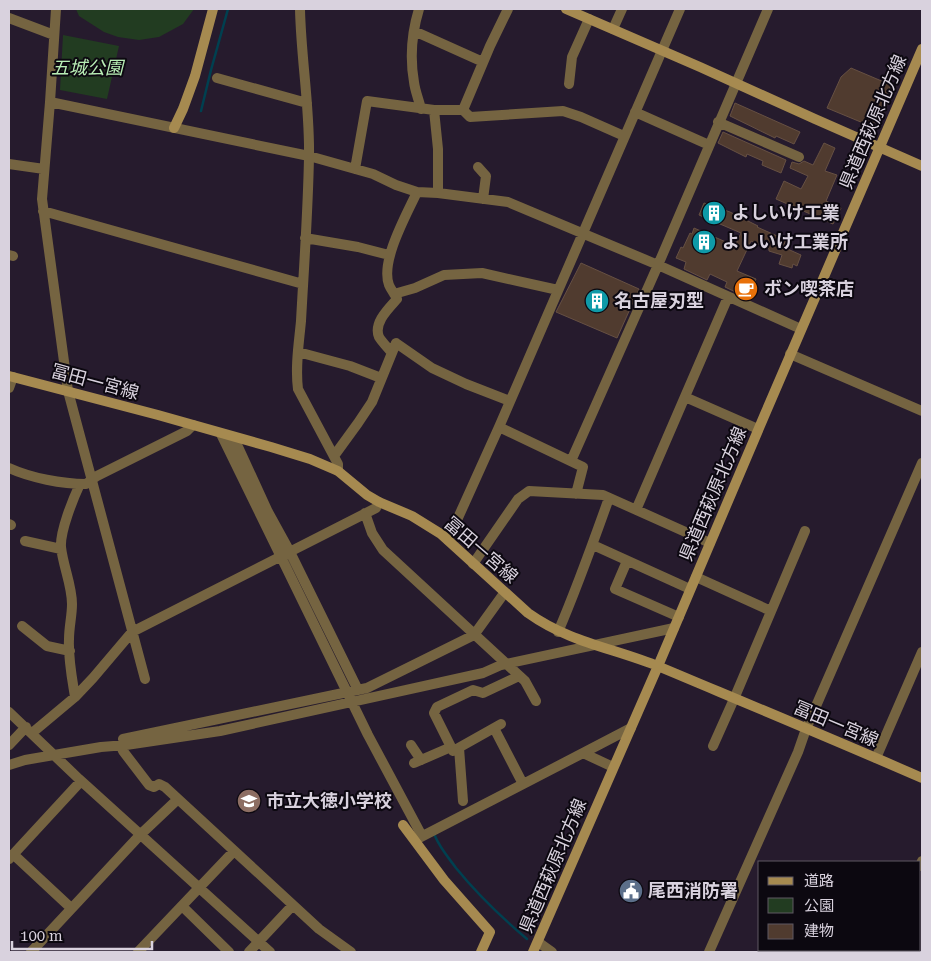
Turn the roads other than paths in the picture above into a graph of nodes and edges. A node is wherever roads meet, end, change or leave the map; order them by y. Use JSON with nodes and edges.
{"nodes":[{"id":1,"x":56,"y":9,"type":"edge"},
{"id":2,"x":213,"y":9,"type":"edge"},
{"id":3,"x":300,"y":9,"type":"edge"},
{"id":4,"x":419,"y":9,"type":"edge"},
{"id":5,"x":508,"y":9,"type":"edge"},
{"id":6,"x":566,"y":9,"type":"edge"},
{"id":7,"x":622,"y":9,"type":"edge"},
{"id":8,"x":680,"y":9,"type":"edge"},
{"id":9,"x":768,"y":9,"type":"edge"},
{"id":10,"x":9,"y":18,"type":"edge"},
{"id":11,"x":589,"y":19,"type":"junction"},
{"id":12,"x":612,"y":29,"type":"junction"},
{"id":13,"x":414,"y":31,"type":"junction"},
{"id":14,"x":54,"y":36,"type":"junction"},
{"id":15,"x":922,"y":49,"type":"edge"},
{"id":16,"x":662,"y":50,"type":"junction"},
{"id":17,"x":483,"y":62,"type":"junction"},
{"id":18,"x":217,"y":78,"type":"dead end"},
{"id":19,"x":735,"y":83,"type":"junction"},
{"id":20,"x":569,"y":84,"type":"dead end"},
{"id":21,"x":50,"y":102,"type":"junction"},
{"id":22,"x":307,"y":103,"type":"junction"},
{"id":23,"x":422,"y":109,"type":"junction"},
{"id":24,"x":434,"y":110,"type":"junction"},
{"id":25,"x":463,"y":110,"type":"junction"},
{"id":26,"x":635,"y":112,"type":"junction"},
{"id":27,"x":718,"y":122,"type":"junction"},
{"id":28,"x":174,"y":128,"type":"junction"},
{"id":29,"x":624,"y":136,"type":"junction"},
{"id":30,"x":709,"y":145,"type":"junction"},
{"id":31,"x":880,"y":148,"type":"junction"},
{"id":32,"x":309,"y":156,"type":"junction"},
{"id":33,"x":799,"y":157,"type":"dead end"},
{"id":34,"x":9,"y":164,"type":"edge"},
{"id":35,"x":922,"y":166,"type":"edge"},
{"id":36,"x":478,"y":167,"type":"dead end"},
{"id":37,"x":44,"y":169,"type":"junction"},
{"id":38,"x":355,"y":169,"type":"junction"},
{"id":39,"x":417,"y":192,"type":"junction"},
{"id":40,"x":438,"y":193,"type":"junction"},
{"id":41,"x":482,"y":199,"type":"junction"},
{"id":42,"x":43,"y":210,"type":"junction"},
{"id":43,"x":582,"y":234,"type":"junction"},
{"id":44,"x":305,"y":238,"type":"junction"},
{"id":45,"x":389,"y":255,"type":"junction"},
{"id":46,"x":658,"y":265,"type":"junction"},
{"id":47,"x":303,"y":284,"type":"junction"},
{"id":48,"x":558,"y":290,"type":"junction"},
{"id":49,"x":394,"y":294,"type":"junction"},
{"id":50,"x":728,"y":297,"type":"junction"},
{"id":51,"x":801,"y":329,"type":"junction"},
{"id":52,"x":298,"y":352,"type":"junction"},
{"id":53,"x":392,"y":352,"type":"junction"},
{"id":54,"x":790,"y":354,"type":"junction"},
{"id":55,"x":11,"y":377,"type":"edge"},
{"id":56,"x":381,"y":378,"type":"junction"},
{"id":57,"x":9,"y":388,"type":"edge"},
{"id":58,"x":68,"y":391,"type":"junction"},
{"id":59,"x":685,"y":397,"type":"junction"},
{"id":60,"x":510,"y":401,"type":"junction"},
{"id":61,"x":922,"y":411,"type":"edge"},
{"id":62,"x":193,"y":425,"type":"junction"},
{"id":63,"x":499,"y":427,"type":"junction"},
{"id":64,"x":758,"y":430,"type":"junction"},
{"id":65,"x":221,"y":434,"type":"junction"},
{"id":66,"x":234,"y":438,"type":"junction"},
{"id":67,"x":334,"y":456,"type":"junction"},
{"id":68,"x":571,"y":461,"type":"junction"},
{"id":69,"x":922,"y":463,"type":"edge"},
{"id":70,"x":9,"y":468,"type":"edge"},
{"id":71,"x":338,"y":471,"type":"junction"},
{"id":72,"x":92,"y":481,"type":"junction"},
{"id":73,"x":80,"y":484,"type":"junction"},
{"id":74,"x":576,"y":494,"type":"junction"},
{"id":75,"x":609,"y":498,"type":"junction"},
{"id":76,"x":379,"y":502,"type":"junction"},
{"id":77,"x":636,"y":510,"type":"junction"},
{"id":78,"x":365,"y":513,"type":"junction"},
{"id":79,"x":804,"y":531,"type":"dead end"},
{"id":80,"x":448,"y":540,"type":"junction"},
{"id":81,"x":25,"y":541,"type":"dead end"},
{"id":82,"x":710,"y":543,"type":"junction"},
{"id":83,"x":592,"y":546,"type":"junction"},
{"id":84,"x":61,"y":549,"type":"junction"},
{"id":85,"x":286,"y":554,"type":"junction"},
{"id":86,"x":627,"y":561,"type":"junction"},
{"id":87,"x":473,"y":564,"type":"junction"},
{"id":88,"x":696,"y":577,"type":"junction"},
{"id":89,"x":690,"y":590,"type":"junction"},
{"id":90,"x":505,"y":592,"type":"junction"},
{"id":91,"x":771,"y":611,"type":"junction"},
{"id":92,"x":679,"y":617,"type":"junction"},
{"id":93,"x":22,"y":626,"type":"dead end"},
{"id":94,"x":674,"y":628,"type":"junction"},
{"id":95,"x":132,"y":632,"type":"junction"},
{"id":96,"x":558,"y":632,"type":"junction"},
{"id":97,"x":474,"y":635,"type":"junction"},
{"id":98,"x":595,"y":646,"type":"junction"},
{"id":99,"x":70,"y":651,"type":"junction"},
{"id":100,"x":922,"y":652,"type":"edge"},
{"id":101,"x":507,"y":664,"type":"junction"},
{"id":102,"x":658,"y":666,"type":"junction"},
{"id":103,"x":519,"y":676,"type":"junction"},
{"id":104,"x":145,"y":679,"type":"dead end"},
{"id":105,"x":352,"y":691,"type":"junction"},
{"id":106,"x":75,"y":697,"type":"junction"},
{"id":107,"x":734,"y":699,"type":"junction"},
{"id":108,"x":352,"y":702,"type":"junction"},
{"id":109,"x":536,"y":702,"type":"dead end"},
{"id":110,"x":9,"y":712,"type":"edge"},
{"id":111,"x":631,"y":728,"type":"junction"},
{"id":112,"x":806,"y":729,"type":"junction"},
{"id":113,"x":29,"y":730,"type":"junction"},
{"id":114,"x":9,"y":745,"type":"edge"},
{"id":115,"x":411,"y":745,"type":"dead end"},
{"id":116,"x":121,"y":746,"type":"junction"},
{"id":117,"x":713,"y":746,"type":"dead end"},
{"id":118,"x":455,"y":747,"type":"junction"},
{"id":119,"x":53,"y":753,"type":"junction"},
{"id":120,"x":583,"y":753,"type":"junction"},
{"id":121,"x":876,"y":758,"type":"junction"},
{"id":122,"x":9,"y":765,"type":"edge"},
{"id":123,"x":614,"y":767,"type":"junction"},
{"id":124,"x":922,"y":778,"type":"edge"},
{"id":125,"x":82,"y":781,"type":"junction"},
{"id":126,"x":523,"y":784,"type":"junction"},
{"id":127,"x":178,"y":799,"type":"junction"},
{"id":128,"x":463,"y":801,"type":"dead end"},
{"id":129,"x":403,"y":824,"type":"dead end"},
{"id":130,"x":141,"y":834,"type":"junction"},
{"id":131,"x":418,"y":838,"type":"junction"},
{"id":132,"x":234,"y":851,"type":"junction"},
{"id":133,"x":11,"y":857,"type":"edge"},
{"id":134,"x":199,"y":888,"type":"junction"},
{"id":135,"x":293,"y":905,"type":"junction"},
{"id":136,"x":182,"y":906,"type":"junction"},
{"id":137,"x":71,"y":908,"type":"junction"},
{"id":138,"x":259,"y":942,"type":"junction"},
{"id":139,"x":535,"y":949,"type":"edge"},
{"id":140,"x":31,"y":952,"type":"edge"},
{"id":141,"x":138,"y":952,"type":"edge"},
{"id":142,"x":229,"y":952,"type":"edge"},
{"id":143,"x":249,"y":952,"type":"edge"},
{"id":144,"x":270,"y":952,"type":"edge"},
{"id":145,"x":351,"y":952,"type":"edge"},
{"id":146,"x":481,"y":952,"type":"edge"},
{"id":147,"x":552,"y":952,"type":"edge"},
{"id":148,"x":709,"y":952,"type":"edge"}],
"edges":[{"from":1,"to":14,"type":"street"},
{"from":2,"to":28,"type":"main road"},
{"from":3,"to":22,"type":"street"},
{"from":4,"to":13,"type":"street"},
{"from":5,"to":17,"type":"street"},
{"from":6,"to":11,"type":"main road"},
{"from":7,"to":12,"type":"street"},
{"from":8,"to":16,"type":"street"},
{"from":9,"to":19,"type":"street"},
{"from":10,"to":14,"type":"street"},
{"from":11,"to":12,"type":"main road"},
{"from":11,"to":20,"type":"street"},
{"from":12,"to":16,"type":"main road"},
{"from":13,"to":17,"type":"street"},
{"from":13,"to":23,"type":"street"},
{"from":14,"to":21,"type":"street"},
{"from":15,"to":31,"type":"main road","name":"県道西萩原北方線"},
{"from":16,"to":19,"type":"main road"},
{"from":16,"to":26,"type":"street"},
{"from":17,"to":25,"type":"street"},
{"from":18,"to":22,"type":"street"},
{"from":19,"to":27,"type":"street"},
{"from":19,"to":31,"type":"main road"},
{"from":21,"to":28,"type":"street"},
{"from":21,"to":37,"type":"street"},
{"from":22,"to":32,"type":"street"},
{"from":23,"to":24,"type":"street"},
{"from":23,"to":38,"type":"street"},
{"from":24,"to":25,"type":"street"},
{"from":24,"to":40,"type":"street"},
{"from":25,"to":29,"type":"street"},
{"from":26,"to":29,"type":"street"},
{"from":26,"to":30,"type":"street"},
{"from":27,"to":30,"type":"street"},
{"from":27,"to":33,"type":"street"},
{"from":28,"to":32,"type":"street"},
{"from":29,"to":43,"type":"street"},
{"from":30,"to":46,"type":"street"},
{"from":31,"to":35,"type":"main road"},
{"from":31,"to":51,"type":"main road","name":"県道西萩原北方線"},
{"from":32,"to":38,"type":"street"},
{"from":32,"to":44,"type":"street"},
{"from":34,"to":37,"type":"street"},
{"from":36,"to":41,"type":"street"},
{"from":37,"to":42,"type":"street"},
{"from":38,"to":39,"type":"street"},
{"from":39,"to":40,"type":"street"},
{"from":39,"to":45,"type":"street"},
{"from":40,"to":41,"type":"street"},
{"from":41,"to":43,"type":"street"},
{"from":42,"to":47,"type":"street"},
{"from":42,"to":58,"type":"street"},
{"from":43,"to":46,"type":"street"},
{"from":43,"to":48,"type":"street"},
{"from":44,"to":45,"type":"street"},
{"from":44,"to":47,"type":"street"},
{"from":45,"to":49,"type":"street"},
{"from":46,"to":50,"type":"street"},
{"from":46,"to":68,"type":"street"},
{"from":47,"to":52,"type":"street"},
{"from":48,"to":49,"type":"street"},
{"from":48,"to":60,"type":"street"},
{"from":49,"to":53,"type":"street"},
{"from":50,"to":51,"type":"street"},
{"from":50,"to":59,"type":"street"},
{"from":51,"to":54,"type":"main road","name":"県道西萩原北方線"},
{"from":52,"to":56,"type":"street"},
{"from":52,"to":67,"type":"street"},
{"from":53,"to":56,"type":"street"},
{"from":53,"to":60,"type":"street"},
{"from":54,"to":61,"type":"street"},
{"from":54,"to":64,"type":"main road","name":"県道西萩原北方線"},
{"from":55,"to":57,"type":"street"},
{"from":55,"to":58,"type":"main road","name":"冨田一宮線"},
{"from":56,"to":67,"type":"street"},
{"from":58,"to":62,"type":"main road","name":"冨田一宮線"},
{"from":58,"to":72,"type":"street"},
{"from":59,"to":64,"type":"street"},
{"from":59,"to":77,"type":"street"},
{"from":60,"to":63,"type":"street"},
{"from":62,"to":65,"type":"main road","name":"冨田一宮線"},
{"from":62,"to":72,"type":"street"},
{"from":63,"to":68,"type":"street"},
{"from":63,"to":80,"type":"street"},
{"from":64,"to":82,"type":"main road","name":"県道西萩原北方線"},
{"from":65,"to":66,"type":"main road","name":"冨田一宮線"},
{"from":65,"to":85,"type":"street"},
{"from":66,"to":71,"type":"main road","name":"冨田一宮線"},
{"from":66,"to":85,"type":"street"},
{"from":67,"to":71,"type":"street"},
{"from":68,"to":74,"type":"street"},
{"from":69,"to":112,"type":"street"},
{"from":70,"to":73,"type":"street"},
{"from":71,"to":76,"type":"main road","name":"冨田一宮線"},
{"from":72,"to":73,"type":"street"},
{"from":72,"to":95,"type":"street"},
{"from":73,"to":84,"type":"street"},
{"from":74,"to":75,"type":"street"},
{"from":74,"to":87,"type":"street"},
{"from":75,"to":77,"type":"street"},
{"from":75,"to":83,"type":"street"},
{"from":76,"to":78,"type":"street"},
{"from":76,"to":80,"type":"main road","name":"冨田一宮線"},
{"from":77,"to":82,"type":"street"},
{"from":78,"to":85,"type":"street"},
{"from":78,"to":97,"type":"street"},
{"from":79,"to":91,"type":"street"},
{"from":80,"to":87,"type":"main road","name":"冨田一宮線"},
{"from":81,"to":84,"type":"street"},
{"from":82,"to":88,"type":"main road","name":"県道西萩原北方線"},
{"from":83,"to":86,"type":"street"},
{"from":83,"to":96,"type":"street"},
{"from":84,"to":99,"type":"street"},
{"from":85,"to":95,"type":"street"},
{"from":85,"to":105,"type":"street"},
{"from":86,"to":89,"type":"street"},
{"from":86,"to":92,"type":"street"},
{"from":87,"to":90,"type":"main road","name":"冨田一宮線"},
{"from":88,"to":89,"type":"main road","name":"県道西萩原北方線"},
{"from":88,"to":91,"type":"street"},
{"from":89,"to":92,"type":"main road","name":"県道西萩原北方線"},
{"from":90,"to":96,"type":"main road","name":"冨田一宮線"},
{"from":90,"to":97,"type":"street"},
{"from":91,"to":107,"type":"street"},
{"from":92,"to":94,"type":"main road","name":"県道西萩原北方線"},
{"from":93,"to":99,"type":"street"},
{"from":94,"to":98,"type":"street"},
{"from":94,"to":102,"type":"main road","name":"県道西萩原北方線"},
{"from":95,"to":104,"type":"street"},
{"from":95,"to":106,"type":"street"},
{"from":96,"to":98,"type":"main road","name":"冨田一宮線"},
{"from":97,"to":101,"type":"street"},
{"from":97,"to":105,"type":"street"},
{"from":98,"to":101,"type":"street"},
{"from":98,"to":102,"type":"main road","name":"冨田一宮線"},
{"from":99,"to":106,"type":"street"},
{"from":100,"to":121,"type":"street"},
{"from":101,"to":103,"type":"street"},
{"from":101,"to":108,"type":"street"},
{"from":102,"to":107,"type":"main road","name":"冨田一宮線"},
{"from":102,"to":111,"type":"main road","name":"県道西萩原北方線"},
{"from":103,"to":109,"type":"street"},
{"from":103,"to":118,"type":"street"},
{"from":105,"to":108,"type":"street"},
{"from":105,"to":119,"type":"street"},
{"from":106,"to":113,"type":"street"},
{"from":107,"to":112,"type":"main road","name":"冨田一宮線"},
{"from":107,"to":117,"type":"street"},
{"from":108,"to":116,"type":"street"},
{"from":108,"to":131,"type":"street"},
{"from":110,"to":113,"type":"street"},
{"from":111,"to":120,"type":"street"},
{"from":111,"to":123,"type":"main road","name":"県道西萩原北方線"},
{"from":112,"to":121,"type":"main road","name":"冨田一宮線"},
{"from":112,"to":148,"type":"street"},
{"from":113,"to":114,"type":"street"},
{"from":113,"to":119,"type":"street"},
{"from":115,"to":118,"type":"street"},
{"from":116,"to":119,"type":"street"},
{"from":116,"to":127,"type":"street"},
{"from":118,"to":126,"type":"street"},
{"from":118,"to":128,"type":"street"},
{"from":119,"to":122,"type":"street"},
{"from":119,"to":125,"type":"street"},
{"from":120,"to":123,"type":"street"},
{"from":120,"to":126,"type":"street"},
{"from":121,"to":124,"type":"main road","name":"冨田一宮線"},
{"from":123,"to":139,"type":"main road","name":"県道西萩原北方線"},
{"from":125,"to":130,"type":"street"},
{"from":125,"to":133,"type":"street"},
{"from":126,"to":131,"type":"street"},
{"from":127,"to":130,"type":"street"},
{"from":127,"to":132,"type":"street"},
{"from":129,"to":131,"type":"main road"},
{"from":130,"to":134,"type":"street"},
{"from":130,"to":137,"type":"street"},
{"from":131,"to":146,"type":"main road"},
{"from":132,"to":134,"type":"street"},
{"from":132,"to":135,"type":"street"},
{"from":133,"to":137,"type":"street"},
{"from":134,"to":136,"type":"street"},
{"from":134,"to":138,"type":"street"},
{"from":135,"to":138,"type":"street"},
{"from":135,"to":145,"type":"street"},
{"from":136,"to":141,"type":"street"},
{"from":136,"to":142,"type":"street"},
{"from":137,"to":140,"type":"street"},
{"from":138,"to":143,"type":"street"},
{"from":138,"to":144,"type":"street"},
{"from":139,"to":147,"type":"street"}]}
